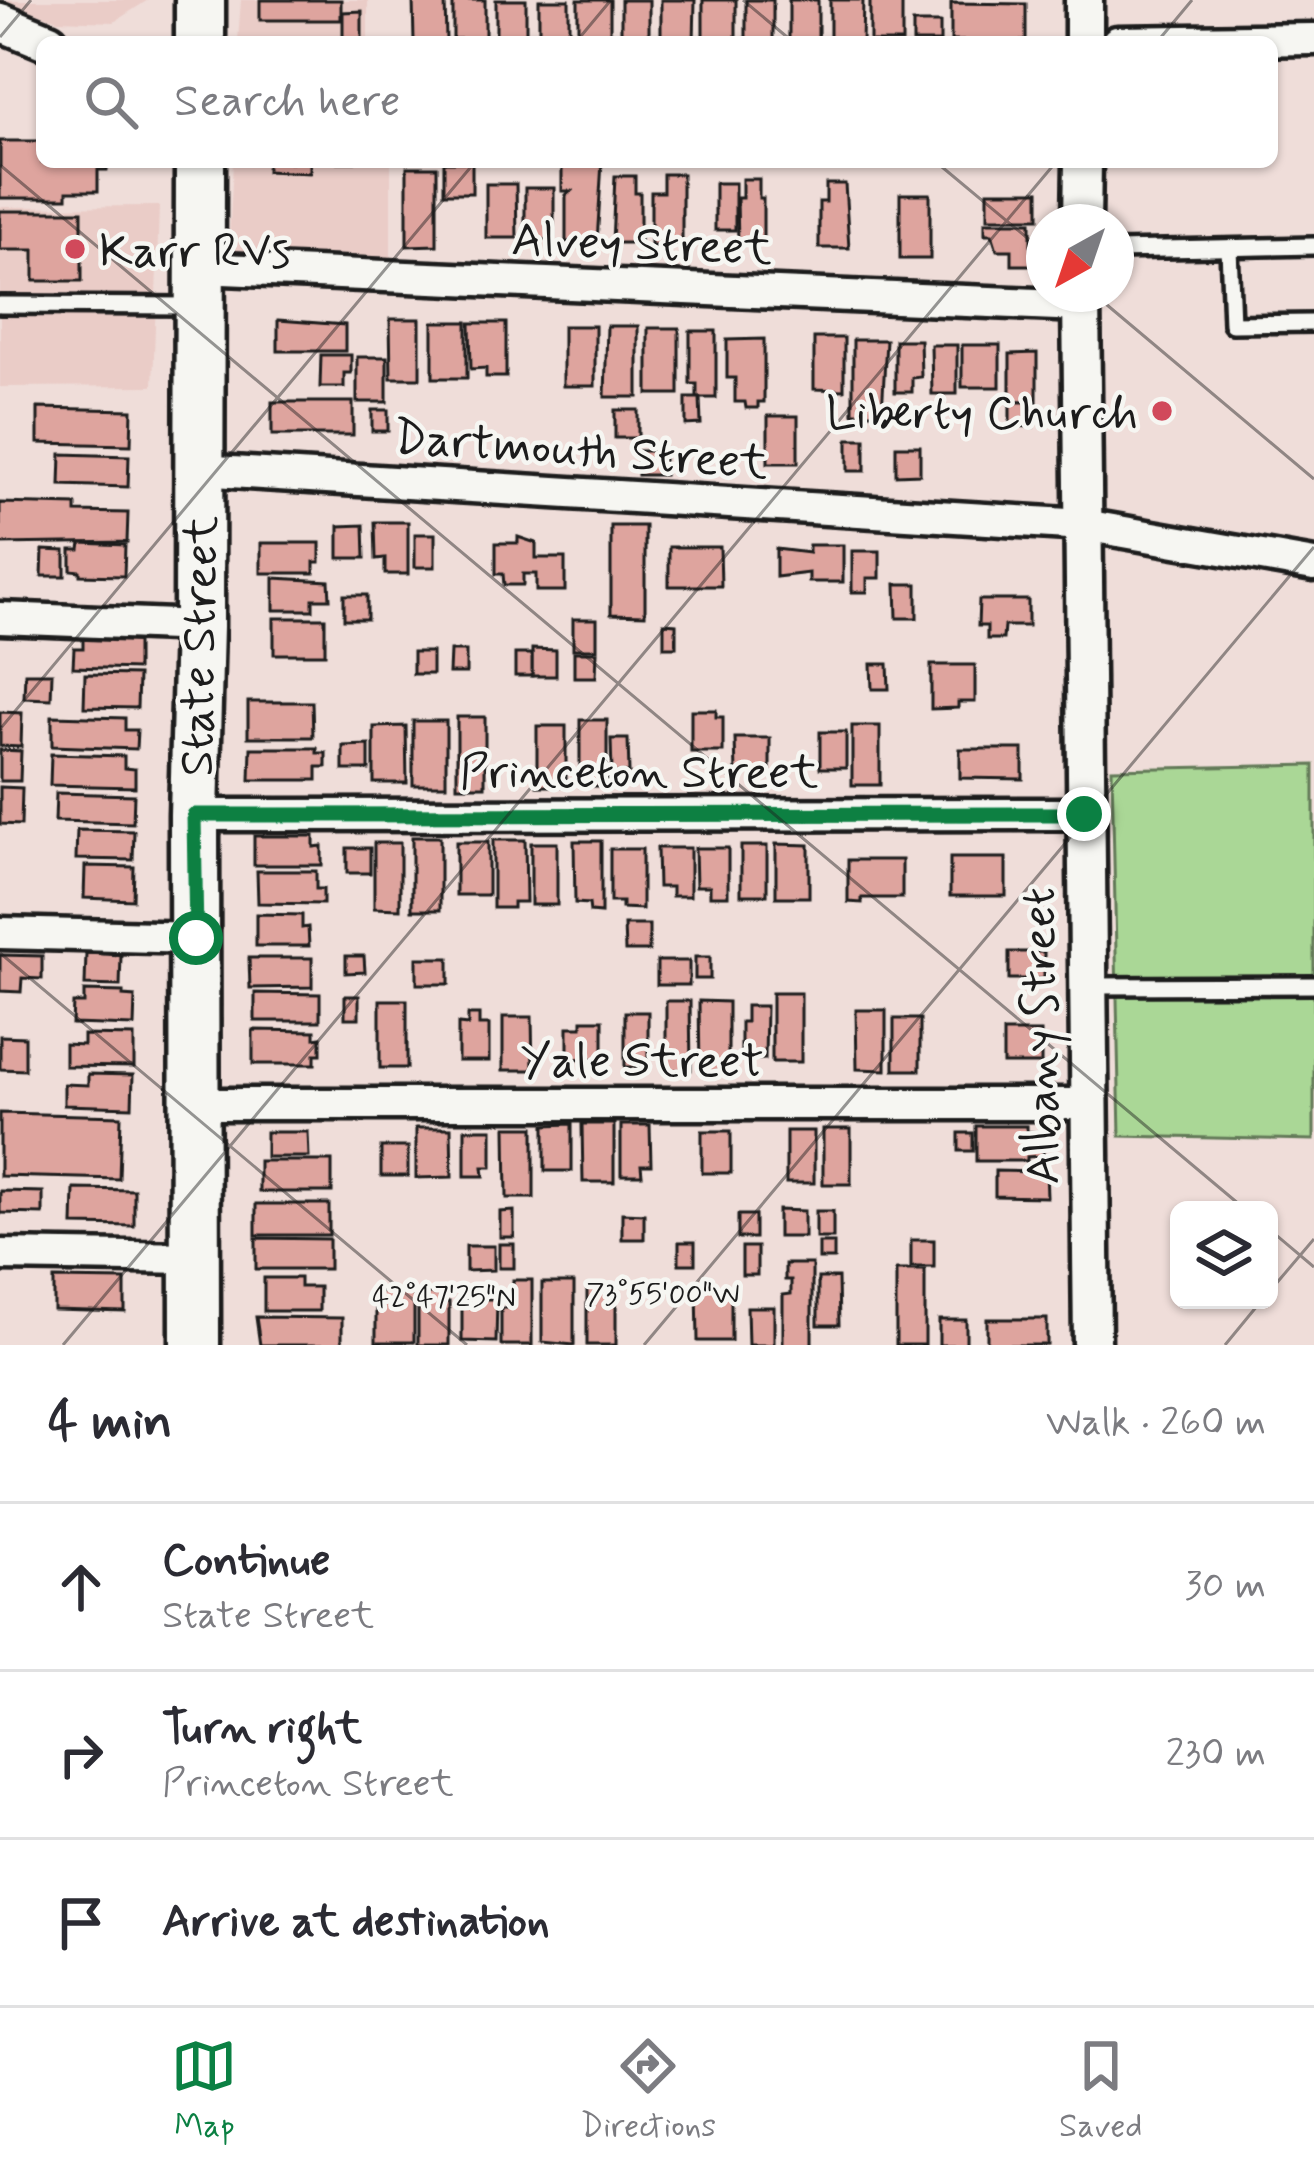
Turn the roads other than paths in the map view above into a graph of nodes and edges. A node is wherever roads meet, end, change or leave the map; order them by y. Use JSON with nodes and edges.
{"nodes":[{"id":1,"x":200,"y":0,"type":"edge"},
{"id":2,"x":1084,"y":0,"type":"edge"},
{"id":3,"x":0,"y":22,"type":"edge"},
{"id":4,"x":200,"y":36,"type":"edge"},
{"id":5,"x":1084,"y":36,"type":"edge"},
{"id":6,"x":36,"y":37,"type":"edge"},
{"id":7,"x":1314,"y":39,"type":"edge"},
{"id":8,"x":1278,"y":40,"type":"edge"},
{"id":9,"x":200,"y":168,"type":"edge"},
{"id":10,"x":1083,"y":168,"type":"edge"},
{"id":11,"x":1082,"y":204,"type":"edge"},
{"id":12,"x":1314,"y":246,"type":"edge"},
{"id":13,"x":1229,"y":248,"type":"junction"},
{"id":14,"x":1134,"y":250,"type":"edge"},
{"id":15,"x":200,"y":287,"type":"junction"},
{"id":16,"x":1026,"y":299,"type":"edge"},
{"id":17,"x":0,"y":305,"type":"edge"},
{"id":18,"x":1081,"y":312,"type":"edge"},
{"id":19,"x":1314,"y":323,"type":"edge"},
{"id":20,"x":199,"y":470,"type":"junction"},
{"id":21,"x":1084,"y":525,"type":"junction"},
{"id":22,"x":1314,"y":565,"type":"edge"},
{"id":23,"x":0,"y":618,"type":"edge"},
{"id":24,"x":199,"y":626,"type":"junction"},
{"id":25,"x":1084,"y":814,"type":"junction"},
{"id":26,"x":194,"y":815,"type":"junction"},
{"id":27,"x":0,"y":933,"type":"edge"},
{"id":28,"x":196,"y":938,"type":"junction"},
{"id":29,"x":1314,"y":985,"type":"edge"},
{"id":30,"x":1086,"y":986,"type":"junction"},
{"id":31,"x":197,"y":1104,"type":"junction"},
{"id":32,"x":1088,"y":1104,"type":"junction"},
{"id":33,"x":0,"y":1255,"type":"edge"},
{"id":34,"x":195,"y":1258,"type":"junction"},
{"id":35,"x":195,"y":1345,"type":"edge"},
{"id":36,"x":1092,"y":1345,"type":"edge"}],
"edges":[{"from":1,"to":4,"type":"main road"},
{"from":2,"to":5,"type":"street"},
{"from":3,"to":6,"type":"street"},
{"from":7,"to":8,"type":"street"},
{"from":9,"to":15,"type":"main road","name":"State Street"},
{"from":10,"to":11,"type":"street"},
{"from":12,"to":13,"type":"lane"},
{"from":13,"to":14,"type":"lane"},
{"from":13,"to":19,"type":"lane"},
{"from":15,"to":16,"type":"street","name":"Alvey Street"},
{"from":15,"to":17,"type":"lane"},
{"from":15,"to":20,"type":"main road","name":"State Street"},
{"from":18,"to":21,"type":"street","name":"Albany Street"},
{"from":20,"to":21,"type":"street","name":"Dartmouth Street"},
{"from":20,"to":24,"type":"main road","name":"State Street"},
{"from":21,"to":22,"type":"street","name":"Dartmouth Street"},
{"from":21,"to":25,"type":"street","name":"Albany Street"},
{"from":23,"to":24,"type":"street"},
{"from":24,"to":26,"type":"main road","name":"State Street"},
{"from":25,"to":26,"type":"street","name":"Princeton Street"},
{"from":25,"to":30,"type":"street","name":"Albany Street"},
{"from":26,"to":28,"type":"main road","name":"State Street"},
{"from":27,"to":28,"type":"street"},
{"from":28,"to":31,"type":"main road","name":"State Street"},
{"from":29,"to":30,"type":"lane"},
{"from":30,"to":32,"type":"street","name":"Albany Street"},
{"from":31,"to":32,"type":"street","name":"Yale Street"},
{"from":31,"to":34,"type":"main road","name":"State Street"},
{"from":32,"to":36,"type":"street","name":"Albany Street"},
{"from":33,"to":34,"type":"street"},
{"from":34,"to":35,"type":"main road","name":"State Street"}]}
